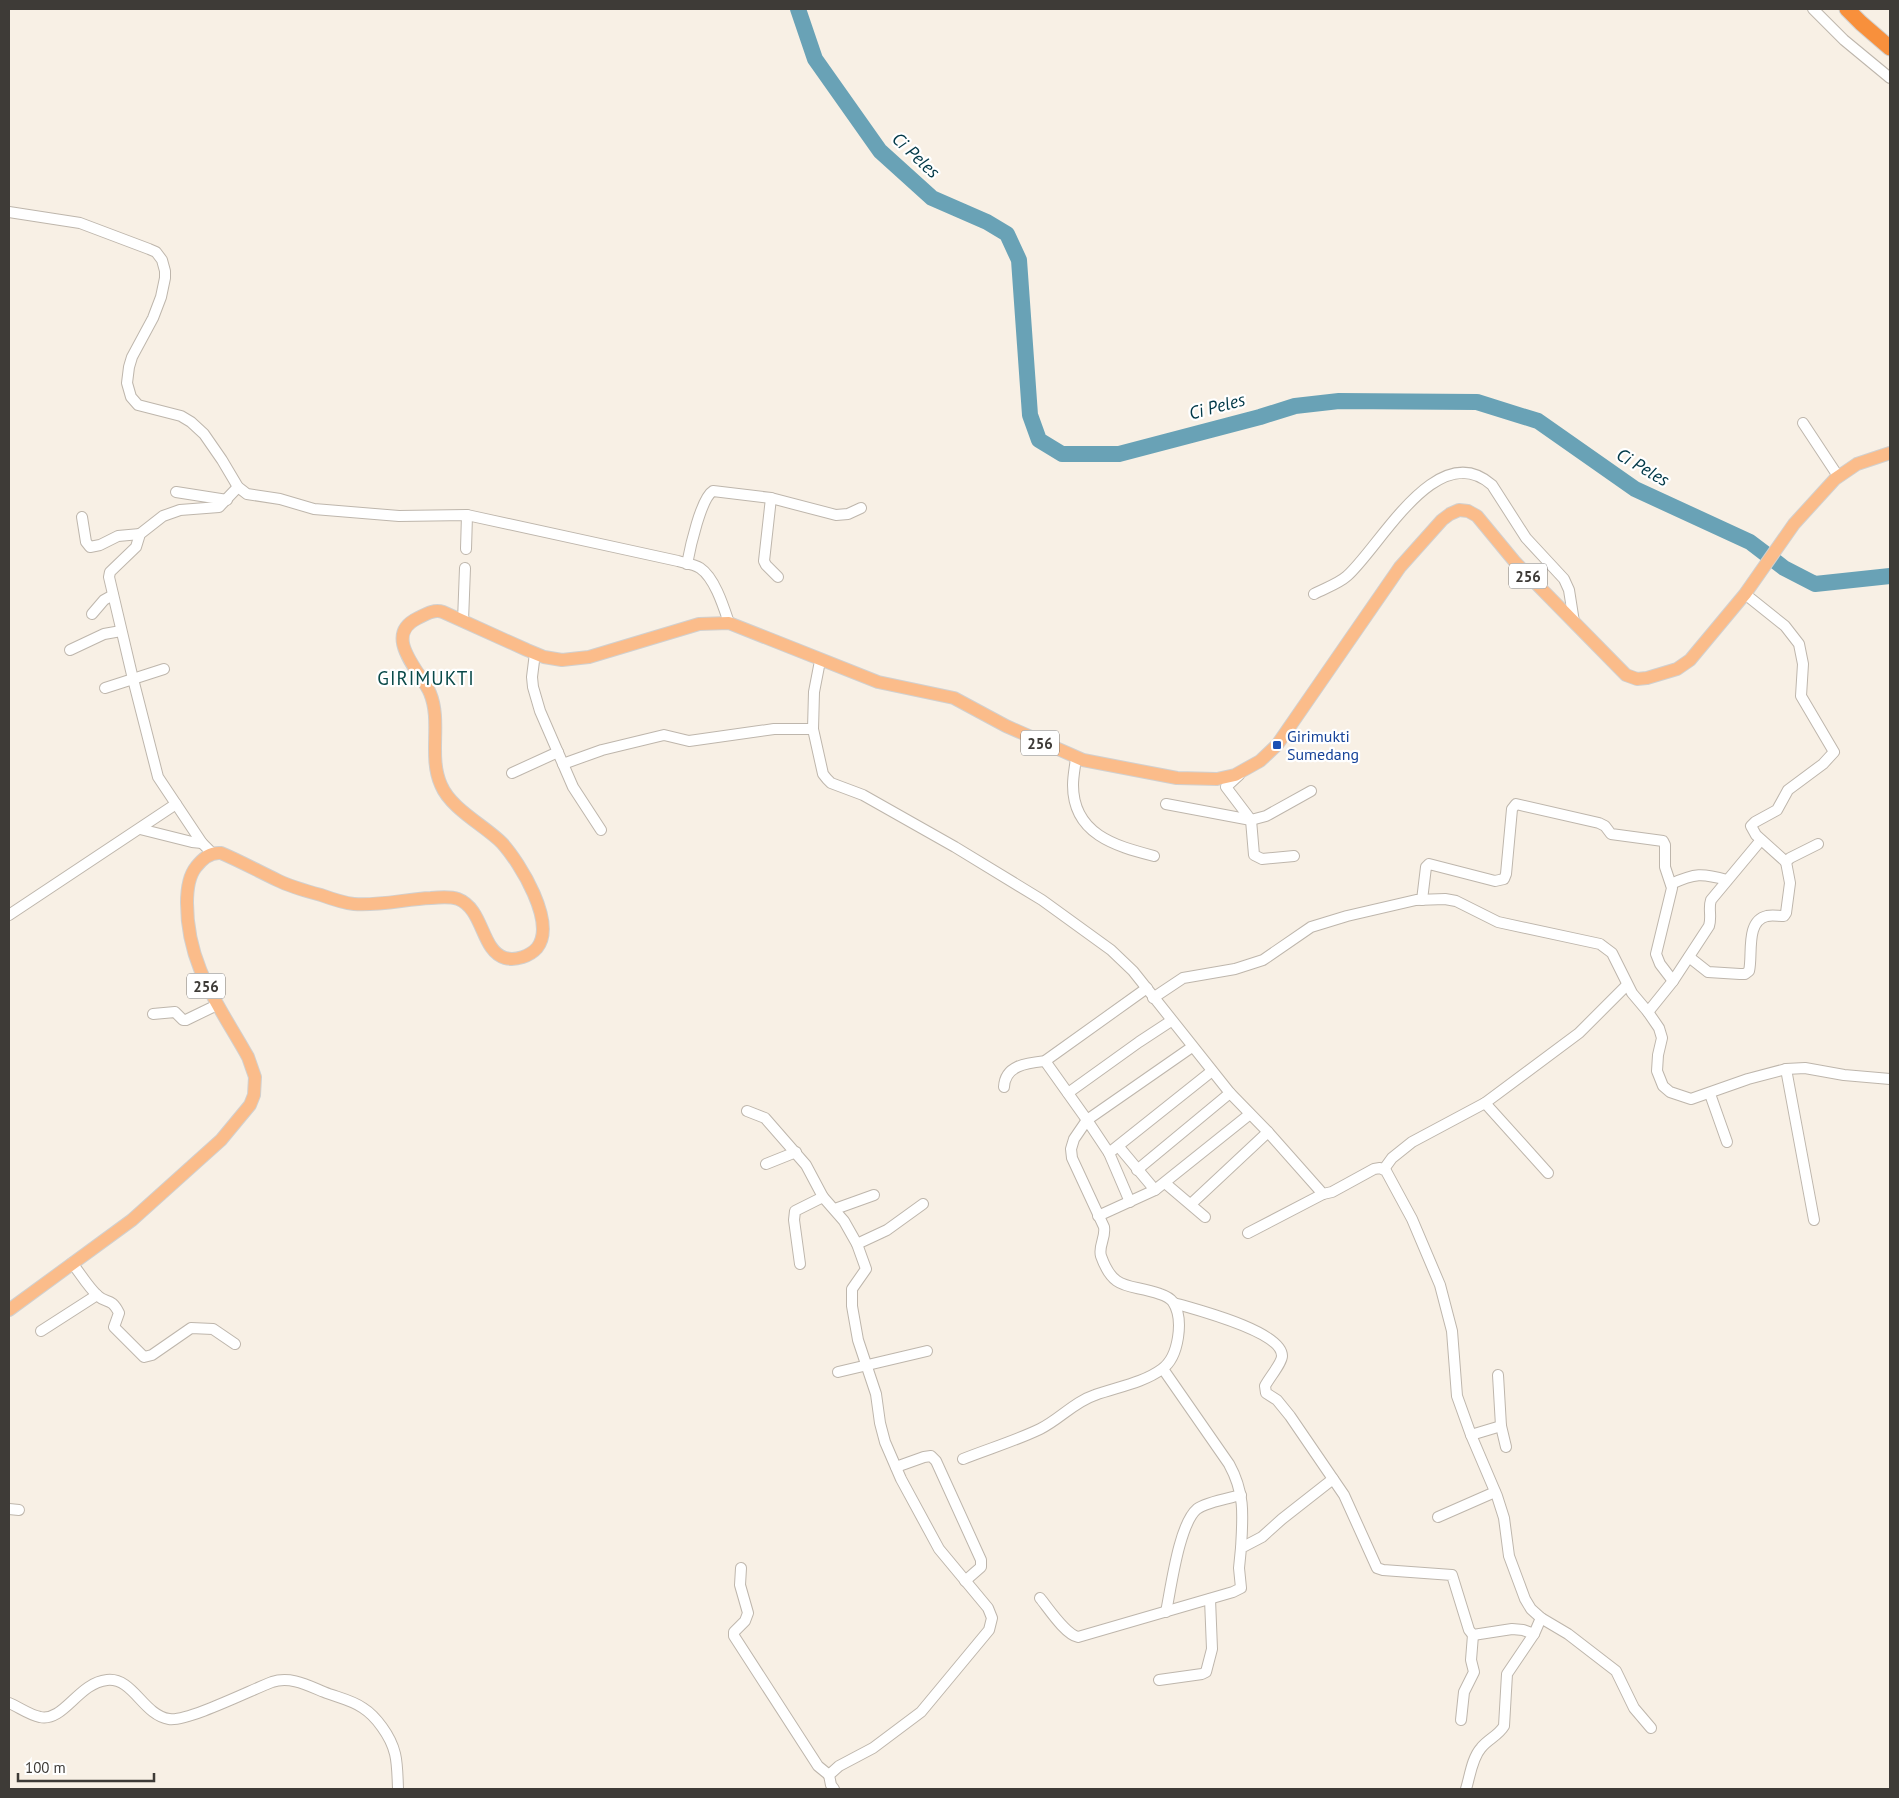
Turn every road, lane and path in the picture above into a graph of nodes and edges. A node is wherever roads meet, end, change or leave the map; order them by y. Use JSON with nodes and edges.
{"nodes":[{"id":1,"x":1813,"y":9,"type":"edge"},
{"id":2,"x":1847,"y":9,"type":"edge"},
{"id":3,"x":1890,"y":48,"type":"edge"},
{"id":4,"x":1890,"y":78,"type":"edge"},
{"id":5,"x":9,"y":212,"type":"edge"},
{"id":6,"x":1802,"y":423,"type":"dead end"},
{"id":7,"x":1890,"y":453,"type":"edge"},
{"id":8,"x":1838,"y":476,"type":"junction"},
{"id":9,"x":238,"y":487,"type":"junction"},
{"id":10,"x":176,"y":492,"type":"dead end"},
{"id":11,"x":772,"y":498,"type":"junction"},
{"id":12,"x":227,"y":500,"type":"junction"},
{"id":13,"x":861,"y":508,"type":"dead end"},
{"id":14,"x":467,"y":515,"type":"junction"},
{"id":15,"x":82,"y":518,"type":"dead end"},
{"id":16,"x":140,"y":534,"type":"junction"},
{"id":17,"x":466,"y":549,"type":"dead end"},
{"id":18,"x":687,"y":564,"type":"junction"},
{"id":19,"x":465,"y":568,"type":"dead end"},
{"id":20,"x":778,"y":577,"type":"dead end"},
{"id":21,"x":1314,"y":594,"type":"dead end"},
{"id":22,"x":1745,"y":594,"type":"junction"},
{"id":23,"x":113,"y":595,"type":"junction"},
{"id":24,"x":92,"y":614,"type":"dead end"},
{"id":25,"x":463,"y":621,"type":"junction"},
{"id":26,"x":1574,"y":622,"type":"junction"},
{"id":27,"x":729,"y":623,"type":"junction"},
{"id":28,"x":122,"y":631,"type":"junction"},
{"id":29,"x":70,"y":650,"type":"dead end"},
{"id":30,"x":536,"y":653,"type":"junction"},
{"id":31,"x":820,"y":661,"type":"junction"},
{"id":32,"x":164,"y":669,"type":"dead end"},
{"id":33,"x":133,"y":679,"type":"junction"},
{"id":34,"x":106,"y":688,"type":"dead end"},
{"id":35,"x":813,"y":730,"type":"junction"},
{"id":36,"x":558,"y":752,"type":"junction"},
{"id":37,"x":1076,"y":758,"type":"junction"},
{"id":38,"x":563,"y":764,"type":"junction"},
{"id":39,"x":512,"y":773,"type":"dead end"},
{"id":40,"x":1240,"y":773,"type":"junction"},
{"id":41,"x":1311,"y":791,"type":"dead end"},
{"id":42,"x":176,"y":804,"type":"junction"},
{"id":43,"x":1166,"y":804,"type":"dead end"},
{"id":44,"x":1251,"y":820,"type":"junction"},
{"id":45,"x":140,"y":829,"type":"junction"},
{"id":46,"x":601,"y":830,"type":"dead end"},
{"id":47,"x":1760,"y":840,"type":"junction"},
{"id":48,"x":202,"y":842,"type":"junction"},
{"id":49,"x":1818,"y":844,"type":"dead end"},
{"id":50,"x":212,"y":853,"type":"junction"},
{"id":51,"x":1154,"y":856,"type":"dead end"},
{"id":52,"x":1294,"y":856,"type":"dead end"},
{"id":53,"x":1786,"y":862,"type":"junction"},
{"id":54,"x":1727,"y":880,"type":"junction"},
{"id":55,"x":1671,"y":884,"type":"junction"},
{"id":56,"x":1422,"y":900,"type":"junction"},
{"id":57,"x":9,"y":915,"type":"edge"},
{"id":58,"x":1689,"y":957,"type":"junction"},
{"id":59,"x":1673,"y":981,"type":"junction"},
{"id":60,"x":1627,"y":985,"type":"junction"},
{"id":61,"x":1147,"y":988,"type":"junction"},
{"id":62,"x":1153,"y":998,"type":"junction"},
{"id":63,"x":217,"y":1004,"type":"junction"},
{"id":64,"x":1648,"y":1012,"type":"junction"},
{"id":65,"x":153,"y":1014,"type":"dead end"},
{"id":66,"x":1171,"y":1021,"type":"junction"},
{"id":67,"x":1192,"y":1047,"type":"junction"},
{"id":68,"x":1045,"y":1061,"type":"junction"},
{"id":69,"x":1786,"y":1069,"type":"junction"},
{"id":70,"x":1212,"y":1071,"type":"junction"},
{"id":71,"x":1890,"y":1079,"type":"edge"},
{"id":72,"x":1004,"y":1087,"type":"dead end"},
{"id":73,"x":1068,"y":1093,"type":"junction"},
{"id":74,"x":1230,"y":1093,"type":"junction"},
{"id":75,"x":1710,"y":1094,"type":"junction"},
{"id":76,"x":1485,"y":1103,"type":"junction"},
{"id":77,"x":747,"y":1111,"type":"dead end"},
{"id":78,"x":1250,"y":1114,"type":"junction"},
{"id":79,"x":1087,"y":1120,"type":"junction"},
{"id":80,"x":1268,"y":1132,"type":"junction"},
{"id":81,"x":1727,"y":1142,"type":"dead end"},
{"id":82,"x":1119,"y":1147,"type":"junction"},
{"id":83,"x":796,"y":1152,"type":"junction"},
{"id":84,"x":1109,"y":1153,"type":"junction"},
{"id":85,"x":766,"y":1164,"type":"dead end"},
{"id":86,"x":1384,"y":1169,"type":"junction"},
{"id":87,"x":1137,"y":1170,"type":"junction"},
{"id":88,"x":1548,"y":1173,"type":"dead end"},
{"id":89,"x":1165,"y":1183,"type":"junction"},
{"id":90,"x":1155,"y":1190,"type":"junction"},
{"id":91,"x":1323,"y":1194,"type":"junction"},
{"id":92,"x":874,"y":1195,"type":"dead end"},
{"id":93,"x":823,"y":1197,"type":"junction"},
{"id":94,"x":1130,"y":1202,"type":"junction"},
{"id":95,"x":923,"y":1204,"type":"dead end"},
{"id":96,"x":1191,"y":1204,"type":"junction"},
{"id":97,"x":835,"y":1209,"type":"junction"},
{"id":98,"x":1098,"y":1216,"type":"junction"},
{"id":99,"x":1204,"y":1217,"type":"dead end"},
{"id":100,"x":1814,"y":1220,"type":"dead end"},
{"id":101,"x":1248,"y":1233,"type":"dead end"},
{"id":102,"x":857,"y":1244,"type":"junction"},
{"id":103,"x":72,"y":1263,"type":"junction"},
{"id":104,"x":800,"y":1264,"type":"dead end"},
{"id":105,"x":97,"y":1295,"type":"junction"},
{"id":106,"x":1174,"y":1303,"type":"junction"},
{"id":107,"x":9,"y":1310,"type":"edge"},
{"id":108,"x":41,"y":1331,"type":"dead end"},
{"id":109,"x":234,"y":1344,"type":"dead end"},
{"id":110,"x":927,"y":1351,"type":"dead end"},
{"id":111,"x":865,"y":1366,"type":"junction"},
{"id":112,"x":1163,"y":1369,"type":"junction"},
{"id":113,"x":838,"y":1372,"type":"dead end"},
{"id":114,"x":1498,"y":1375,"type":"dead end"},
{"id":115,"x":1501,"y":1426,"type":"junction"},
{"id":116,"x":1471,"y":1435,"type":"junction"},
{"id":117,"x":1506,"y":1447,"type":"dead end"},
{"id":118,"x":962,"y":1459,"type":"dead end"},
{"id":119,"x":896,"y":1467,"type":"junction"},
{"id":120,"x":1333,"y":1479,"type":"junction"},
{"id":121,"x":1495,"y":1492,"type":"junction"},
{"id":122,"x":1241,"y":1495,"type":"junction"},
{"id":123,"x":1438,"y":1517,"type":"dead end"},
{"id":124,"x":1241,"y":1548,"type":"junction"},
{"id":125,"x":741,"y":1568,"type":"dead end"},
{"id":126,"x":965,"y":1581,"type":"junction"},
{"id":127,"x":1040,"y":1598,"type":"dead end"},
{"id":128,"x":1210,"y":1599,"type":"junction"},
{"id":129,"x":1166,"y":1612,"type":"junction"},
{"id":130,"x":1541,"y":1618,"type":"junction"},
{"id":131,"x":1534,"y":1634,"type":"junction"},
{"id":132,"x":1472,"y":1635,"type":"junction"},
{"id":133,"x":1159,"y":1680,"type":"dead end"},
{"id":134,"x":9,"y":1703,"type":"edge"},
{"id":135,"x":1461,"y":1720,"type":"dead end"},
{"id":136,"x":1651,"y":1728,"type":"dead end"},
{"id":137,"x":828,"y":1775,"type":"junction"},
{"id":138,"x":398,"y":1789,"type":"edge"},
{"id":139,"x":834,"y":1789,"type":"edge"},
{"id":140,"x":1466,"y":1789,"type":"edge"}],
"edges":[{"from":1,"to":4,"type":"street"},
{"from":2,"to":3,"type":"highway"},
{"from":5,"to":9,"type":"street"},
{"from":6,"to":8,"type":"street"},
{"from":7,"to":8,"type":"main road","number":"256"},
{"from":8,"to":22,"type":"main road","number":"256"},
{"from":9,"to":12,"type":"street"},
{"from":9,"to":14,"type":"street"},
{"from":10,"to":12,"type":"street"},
{"from":11,"to":13,"type":"street"},
{"from":11,"to":18,"type":"street"},
{"from":11,"to":20,"type":"street"},
{"from":12,"to":16,"type":"street"},
{"from":14,"to":17,"type":"street"},
{"from":14,"to":18,"type":"street"},
{"from":15,"to":16,"type":"street"},
{"from":16,"to":23,"type":"street"},
{"from":18,"to":27,"type":"street"},
{"from":19,"to":25,"type":"street"},
{"from":21,"to":26,"type":"street"},
{"from":22,"to":26,"type":"main road","number":"256"},
{"from":22,"to":47,"type":"street"},
{"from":23,"to":24,"type":"street"},
{"from":23,"to":28,"type":"street"},
{"from":25,"to":30,"type":"main road","number":"256"},
{"from":25,"to":50,"type":"main road","number":"256"},
{"from":26,"to":40,"type":"main road","number":"256"},
{"from":27,"to":30,"type":"main road","number":"256"},
{"from":27,"to":31,"type":"main road","number":"256"},
{"from":28,"to":29,"type":"street"},
{"from":28,"to":33,"type":"street"},
{"from":30,"to":36,"type":"street"},
{"from":31,"to":35,"type":"street"},
{"from":31,"to":37,"type":"main road","number":"256"},
{"from":32,"to":33,"type":"street"},
{"from":33,"to":34,"type":"street"},
{"from":33,"to":42,"type":"street"},
{"from":35,"to":38,"type":"street"},
{"from":35,"to":61,"type":"street"},
{"from":36,"to":38,"type":"street"},
{"from":36,"to":39,"type":"street"},
{"from":37,"to":40,"type":"main road","number":"256"},
{"from":37,"to":51,"type":"street"},
{"from":38,"to":46,"type":"street"},
{"from":40,"to":44,"type":"street"},
{"from":41,"to":44,"type":"street"},
{"from":42,"to":45,"type":"street"},
{"from":42,"to":48,"type":"street"},
{"from":43,"to":44,"type":"street"},
{"from":44,"to":52,"type":"street"},
{"from":45,"to":48,"type":"street"},
{"from":45,"to":57,"type":"street"},
{"from":47,"to":53,"type":"street"},
{"from":47,"to":54,"type":"street"},
{"from":48,"to":50,"type":"street"},
{"from":49,"to":53,"type":"street"},
{"from":50,"to":63,"type":"main road","number":"256"},
{"from":53,"to":58,"type":"street"},
{"from":54,"to":55,"type":"street"},
{"from":54,"to":58,"type":"street"},
{"from":55,"to":56,"type":"street"},
{"from":55,"to":59,"type":"street"},
{"from":56,"to":60,"type":"street"},
{"from":56,"to":62,"type":"street"},
{"from":58,"to":59,"type":"street"},
{"from":59,"to":64,"type":"street"},
{"from":60,"to":64,"type":"street"},
{"from":60,"to":76,"type":"street"},
{"from":61,"to":62,"type":"street"},
{"from":61,"to":68,"type":"street"},
{"from":62,"to":66,"type":"street"},
{"from":63,"to":65,"type":"street"},
{"from":63,"to":103,"type":"main road","number":"256"},
{"from":64,"to":75,"type":"street"},
{"from":66,"to":67,"type":"street"},
{"from":66,"to":73,"type":"street"},
{"from":67,"to":70,"type":"street"},
{"from":67,"to":79,"type":"street"},
{"from":68,"to":72,"type":"street"},
{"from":68,"to":73,"type":"street"},
{"from":69,"to":71,"type":"street"},
{"from":69,"to":75,"type":"street"},
{"from":69,"to":100,"type":"street"},
{"from":70,"to":74,"type":"street"},
{"from":70,"to":82,"type":"street"},
{"from":73,"to":79,"type":"street"},
{"from":74,"to":78,"type":"street"},
{"from":74,"to":87,"type":"street"},
{"from":75,"to":81,"type":"street"},
{"from":76,"to":86,"type":"street"},
{"from":76,"to":88,"type":"street"},
{"from":77,"to":83,"type":"street"},
{"from":78,"to":80,"type":"street"},
{"from":78,"to":89,"type":"street"},
{"from":79,"to":84,"type":"street"},
{"from":79,"to":98,"type":"street"},
{"from":80,"to":91,"type":"street"},
{"from":80,"to":96,"type":"street"},
{"from":82,"to":84,"type":"street"},
{"from":82,"to":87,"type":"street"},
{"from":83,"to":85,"type":"street"},
{"from":83,"to":93,"type":"street"},
{"from":84,"to":94,"type":"street"},
{"from":86,"to":91,"type":"street"},
{"from":86,"to":116,"type":"street"},
{"from":87,"to":90,"type":"street"},
{"from":89,"to":90,"type":"street"},
{"from":89,"to":96,"type":"street"},
{"from":90,"to":94,"type":"street"},
{"from":91,"to":101,"type":"street"},
{"from":92,"to":97,"type":"street"},
{"from":93,"to":97,"type":"street"},
{"from":93,"to":104,"type":"street"},
{"from":94,"to":98,"type":"street"},
{"from":95,"to":102,"type":"street"},
{"from":96,"to":99,"type":"street"},
{"from":97,"to":102,"type":"street"},
{"from":98,"to":106,"type":"street"},
{"from":102,"to":111,"type":"street"},
{"from":103,"to":105,"type":"street"},
{"from":103,"to":107,"type":"main road","number":"256"},
{"from":105,"to":108,"type":"street"},
{"from":105,"to":109,"type":"street"},
{"from":106,"to":112,"type":"street"},
{"from":106,"to":120,"type":"street"},
{"from":110,"to":111,"type":"street"},
{"from":111,"to":113,"type":"street"},
{"from":111,"to":119,"type":"street"},
{"from":112,"to":118,"type":"street"},
{"from":112,"to":122,"type":"street"},
{"from":114,"to":115,"type":"street"},
{"from":115,"to":116,"type":"street"},
{"from":115,"to":117,"type":"street"},
{"from":116,"to":121,"type":"street"},
{"from":119,"to":126,"type":"street"},
{"from":119,"to":126,"type":"street"},
{"from":120,"to":124,"type":"street"},
{"from":120,"to":132,"type":"street"},
{"from":121,"to":123,"type":"street"},
{"from":121,"to":130,"type":"street"},
{"from":122,"to":124,"type":"street"},
{"from":122,"to":129,"type":"street"},
{"from":124,"to":128,"type":"street"},
{"from":125,"to":137,"type":"street"},
{"from":126,"to":137,"type":"street"},
{"from":127,"to":129,"type":"street"},
{"from":128,"to":129,"type":"street"},
{"from":128,"to":133,"type":"street"},
{"from":130,"to":131,"type":"street"},
{"from":130,"to":136,"type":"street"},
{"from":131,"to":132,"type":"street"},
{"from":131,"to":140,"type":"street"},
{"from":132,"to":135,"type":"street"},
{"from":134,"to":138,"type":"street"},
{"from":137,"to":139,"type":"street"}]}
